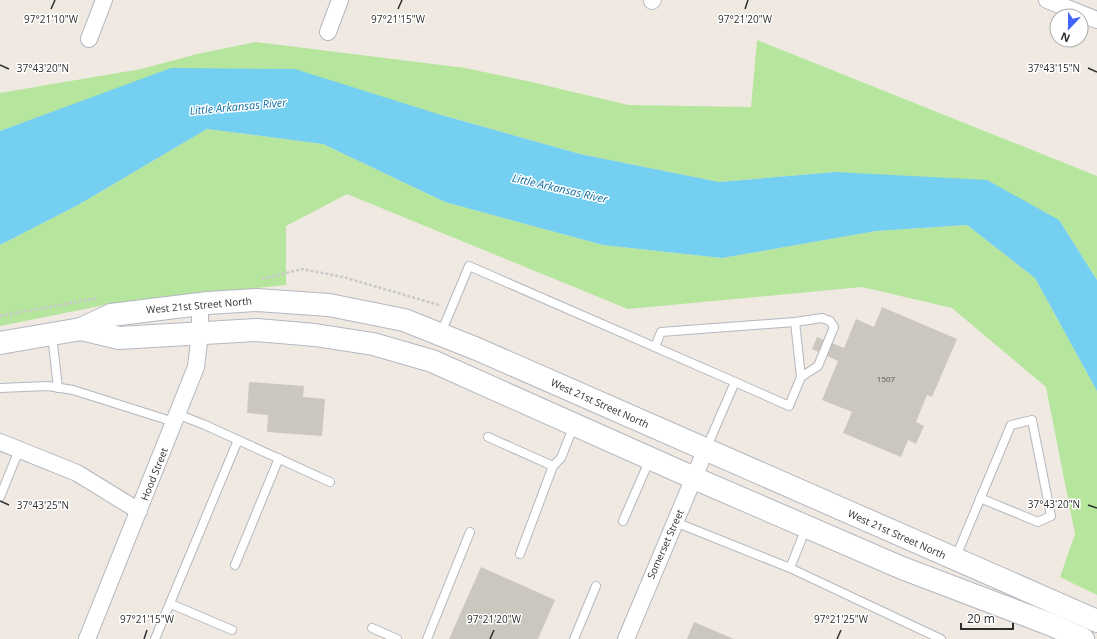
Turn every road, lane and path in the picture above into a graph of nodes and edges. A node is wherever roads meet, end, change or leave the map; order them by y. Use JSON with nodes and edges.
{"nodes":[{"id":1,"x":104,"y":0,"type":"edge"},
{"id":2,"x":340,"y":0,"type":"edge"},
{"id":3,"x":1047,"y":0,"type":"edge"},
{"id":4,"x":1097,"y":20,"type":"edge"},
{"id":5,"x":328,"y":32,"type":"dead end"},
{"id":6,"x":89,"y":39,"type":"dead end"},
{"id":7,"x":200,"y":304,"type":"junction"},
{"id":8,"x":795,"y":322,"type":"junction"},
{"id":9,"x":81,"y":329,"type":"junction"},
{"id":10,"x":200,"y":333,"type":"junction"},
{"id":11,"x":441,"y":333,"type":"junction"},
{"id":12,"x":52,"y":334,"type":"junction"},
{"id":13,"x":0,"y":343,"type":"edge"},
{"id":14,"x":655,"y":347,"type":"junction"},
{"id":15,"x":801,"y":377,"type":"junction"},
{"id":16,"x":735,"y":382,"type":"junction"},
{"id":17,"x":0,"y":388,"type":"edge"},
{"id":18,"x":58,"y":388,"type":"junction"},
{"id":19,"x":176,"y":418,"type":"junction"},
{"id":20,"x":574,"y":424,"type":"junction"},
{"id":21,"x":488,"y":437,"type":"dead end"},
{"id":22,"x":238,"y":440,"type":"junction"},
{"id":23,"x":0,"y":442,"type":"edge"},
{"id":24,"x":19,"y":450,"type":"junction"},
{"id":25,"x":706,"y":450,"type":"junction"},
{"id":26,"x":279,"y":458,"type":"junction"},
{"id":27,"x":651,"y":458,"type":"junction"},
{"id":28,"x":553,"y":466,"type":"junction"},
{"id":29,"x":694,"y":478,"type":"junction"},
{"id":30,"x":330,"y":482,"type":"dead end"},
{"id":31,"x":0,"y":497,"type":"edge"},
{"id":32,"x":980,"y":498,"type":"junction"},
{"id":33,"x":139,"y":511,"type":"junction"},
{"id":34,"x":623,"y":521,"type":"dead end"},
{"id":35,"x":675,"y":522,"type":"junction"},
{"id":36,"x":807,"y":527,"type":"junction"},
{"id":37,"x":470,"y":532,"type":"dead end"},
{"id":38,"x":520,"y":554,"type":"dead end"},
{"id":39,"x":955,"y":560,"type":"junction"},
{"id":40,"x":235,"y":565,"type":"dead end"},
{"id":41,"x":790,"y":568,"type":"junction"},
{"id":42,"x":596,"y":586,"type":"dead end"},
{"id":43,"x":170,"y":604,"type":"junction"},
{"id":44,"x":1097,"y":621,"type":"edge"},
{"id":45,"x":372,"y":628,"type":"dead end"},
{"id":46,"x":232,"y":630,"type":"dead end"},
{"id":47,"x":87,"y":639,"type":"edge"},
{"id":48,"x":155,"y":639,"type":"edge"},
{"id":49,"x":397,"y":639,"type":"edge"},
{"id":50,"x":427,"y":639,"type":"edge"},
{"id":51,"x":574,"y":639,"type":"edge"},
{"id":52,"x":626,"y":639,"type":"edge"},
{"id":53,"x":941,"y":639,"type":"edge"},
{"id":54,"x":1083,"y":639,"type":"edge"}],
"edges":[{"from":1,"to":6,"type":"street"},
{"from":2,"to":5,"type":"street"},
{"from":3,"to":4,"type":"street"},
{"from":7,"to":9,"type":"main road","name":"West 21st Street North"},
{"from":7,"to":10,"type":"street","name":"Hood Street"},
{"from":7,"to":11,"type":"main road","name":"West 21st Street North"},
{"from":8,"to":14,"type":"lane"},
{"from":8,"to":15,"type":"lane"},
{"from":8,"to":15,"type":"lane"},
{"from":9,"to":10,"type":"main road","name":"West 21st Street North"},
{"from":9,"to":12,"type":"main road","name":"West 21st Street North"},
{"from":10,"to":19,"type":"street","name":"Hood Street"},
{"from":10,"to":20,"type":"main road","name":"West 21st Street North"},
{"from":11,"to":14,"type":"lane"},
{"from":11,"to":25,"type":"main road","name":"West 21st Street North"},
{"from":12,"to":13,"type":"main road","name":"West 21st Street North"},
{"from":12,"to":18,"type":"lane"},
{"from":14,"to":16,"type":"lane"},
{"from":15,"to":16,"type":"lane"},
{"from":16,"to":25,"type":"lane"},
{"from":17,"to":18,"type":"lane"},
{"from":18,"to":19,"type":"lane"},
{"from":19,"to":22,"type":"lane"},
{"from":19,"to":33,"type":"street","name":"Hood Street"},
{"from":20,"to":27,"type":"main road","name":"West 21st Street North"},
{"from":20,"to":28,"type":"lane"},
{"from":21,"to":28,"type":"lane"},
{"from":22,"to":26,"type":"lane"},
{"from":22,"to":43,"type":"lane"},
{"from":23,"to":24,"type":"street"},
{"from":24,"to":31,"type":"lane"},
{"from":24,"to":33,"type":"street"},
{"from":25,"to":29,"type":"street","name":"Somerset Street"},
{"from":25,"to":39,"type":"main road","name":"West 21st Street North"},
{"from":26,"to":30,"type":"lane"},
{"from":26,"to":40,"type":"lane"},
{"from":27,"to":29,"type":"main road","name":"West 21st Street North"},
{"from":27,"to":34,"type":"lane"},
{"from":28,"to":38,"type":"lane"},
{"from":29,"to":35,"type":"street","name":"Somerset Street"},
{"from":29,"to":36,"type":"main road","name":"West 21st Street North"},
{"from":32,"to":32,"type":"lane"},
{"from":32,"to":39,"type":"lane"},
{"from":33,"to":47,"type":"street","name":"Hood Street"},
{"from":35,"to":41,"type":"lane"},
{"from":35,"to":52,"type":"street","name":"Somerset Street"},
{"from":36,"to":41,"type":"lane"},
{"from":36,"to":54,"type":"main road","name":"West 21st Street North"},
{"from":37,"to":50,"type":"lane"},
{"from":39,"to":44,"type":"main road","name":"West 21st Street North"},
{"from":41,"to":53,"type":"lane"},
{"from":42,"to":51,"type":"lane"},
{"from":43,"to":46,"type":"lane"},
{"from":43,"to":48,"type":"lane"},
{"from":45,"to":49,"type":"lane"}]}
